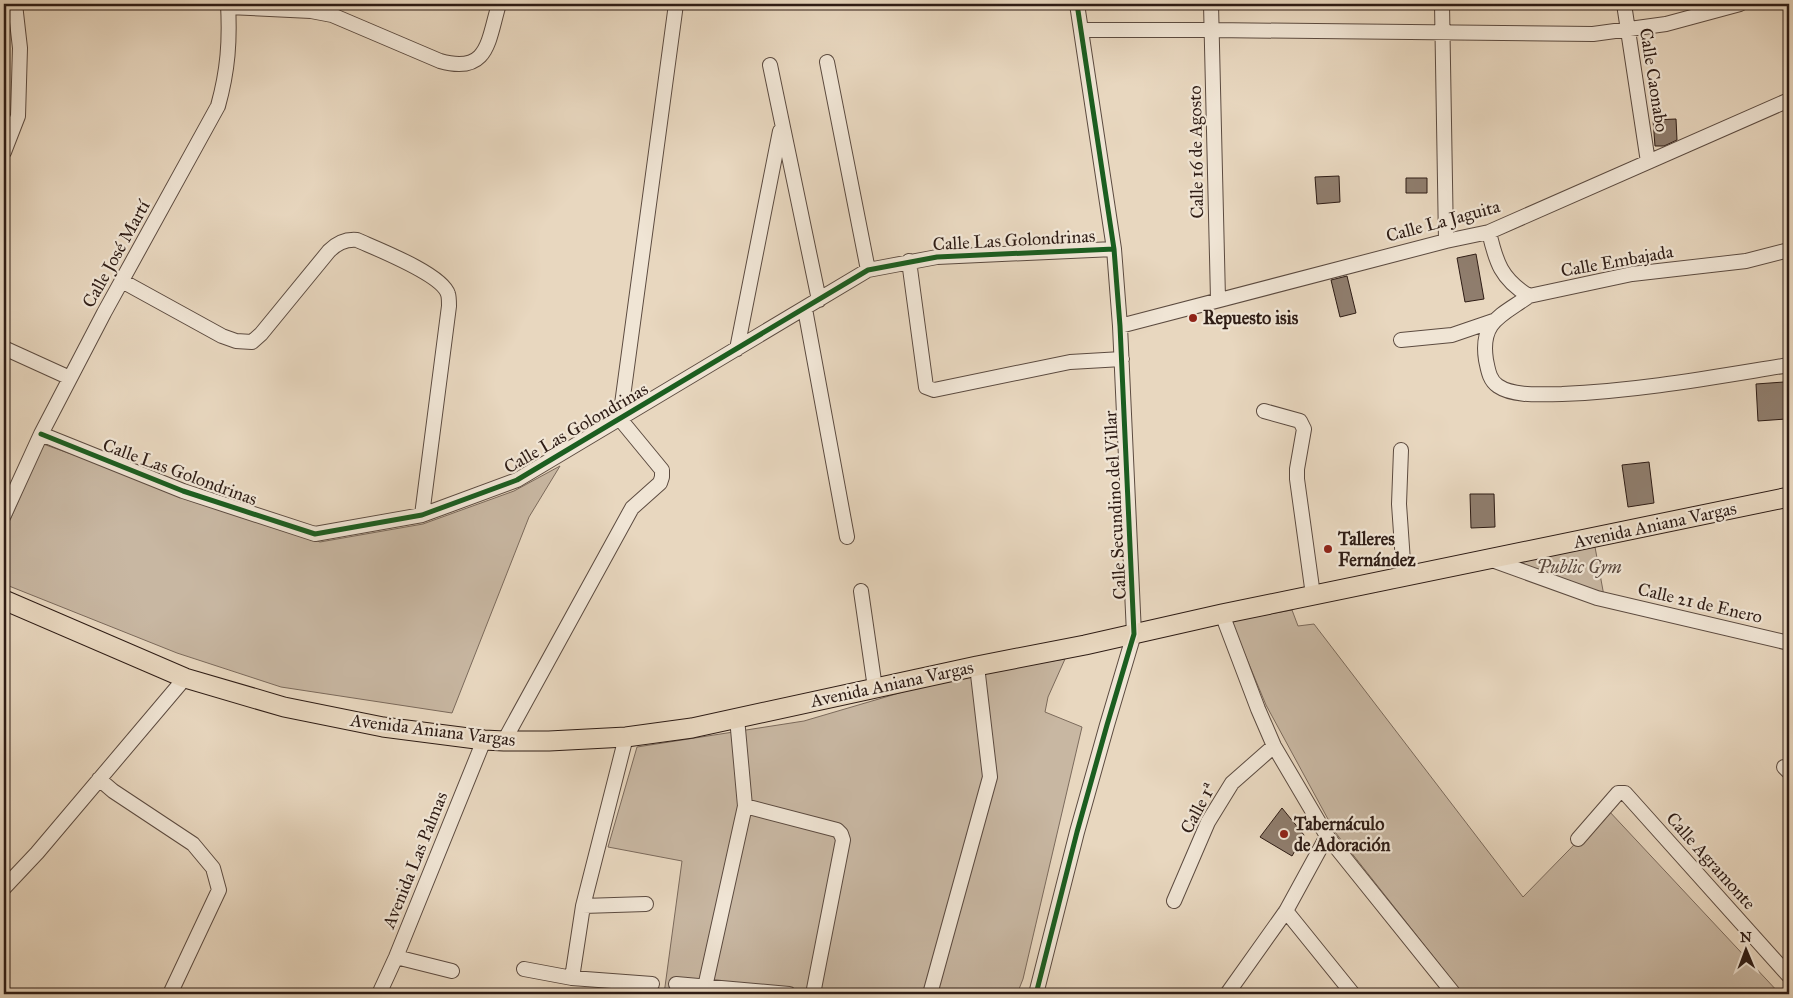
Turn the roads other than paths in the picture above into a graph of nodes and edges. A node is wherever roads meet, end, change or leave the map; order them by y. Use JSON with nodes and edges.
{"nodes":[{"id":1,"x":14,"y":4,"type":"edge"},
{"id":2,"x":499,"y":4,"type":"edge"},
{"id":3,"x":676,"y":4,"type":"edge"},
{"id":4,"x":1077,"y":4,"type":"edge"},
{"id":5,"x":1211,"y":4,"type":"edge"},
{"id":6,"x":1442,"y":4,"type":"edge"},
{"id":7,"x":1624,"y":4,"type":"edge"},
{"id":8,"x":1740,"y":4,"type":"edge"},
{"id":9,"x":228,"y":5,"type":"edge"},
{"id":10,"x":1081,"y":30,"type":"junction"},
{"id":11,"x":1212,"y":30,"type":"junction"},
{"id":12,"x":1628,"y":30,"type":"junction"},
{"id":13,"x":1442,"y":32,"type":"junction"},
{"id":14,"x":828,"y":62,"type":"dead end"},
{"id":15,"x":770,"y":65,"type":"dead end"},
{"id":16,"x":1789,"y":100,"type":"edge"},
{"id":17,"x":782,"y":124,"type":"junction"},
{"id":18,"x":4,"y":152,"type":"edge"},
{"id":19,"x":1648,"y":162,"type":"junction"},
{"id":20,"x":1488,"y":232,"type":"junction"},
{"id":21,"x":1446,"y":241,"type":"junction"},
{"id":22,"x":1114,"y":249,"type":"junction"},
{"id":23,"x":1789,"y":250,"type":"edge"},
{"id":24,"x":909,"y":261,"type":"junction"},
{"id":25,"x":868,"y":270,"type":"junction"},
{"id":26,"x":122,"y":281,"type":"junction"},
{"id":27,"x":1528,"y":296,"type":"junction"},
{"id":28,"x":1218,"y":299,"type":"junction"},
{"id":29,"x":819,"y":300,"type":"junction"},
{"id":30,"x":805,"y":309,"type":"junction"},
{"id":31,"x":1493,"y":321,"type":"junction"},
{"id":32,"x":1120,"y":326,"type":"junction"},
{"id":33,"x":1401,"y":340,"type":"dead end"},
{"id":34,"x":4,"y":348,"type":"edge"},
{"id":35,"x":737,"y":349,"type":"junction"},
{"id":36,"x":1122,"y":359,"type":"junction"},
{"id":37,"x":1789,"y":365,"type":"edge"},
{"id":38,"x":70,"y":378,"type":"junction"},
{"id":39,"x":1264,"y":411,"type":"dead end"},
{"id":40,"x":620,"y":419,"type":"junction"},
{"id":41,"x":41,"y":434,"type":"junction"},
{"id":42,"x":1401,"y":450,"type":"dead end"},
{"id":43,"x":1789,"y":497,"type":"edge"},
{"id":44,"x":4,"y":515,"type":"edge"},
{"id":45,"x":422,"y":515,"type":"junction"},
{"id":46,"x":847,"y":536,"type":"dead end"},
{"id":47,"x":1489,"y":559,"type":"junction"},
{"id":48,"x":1404,"y":576,"type":"junction"},
{"id":49,"x":861,"y":591,"type":"dead end"},
{"id":50,"x":1313,"y":595,"type":"junction"},
{"id":51,"x":4,"y":600,"type":"edge"},
{"id":52,"x":1222,"y":614,"type":"junction"},
{"id":53,"x":1134,"y":634,"type":"junction"},
{"id":54,"x":1789,"y":643,"type":"edge"},
{"id":55,"x":977,"y":666,"type":"junction"},
{"id":56,"x":185,"y":678,"type":"junction"},
{"id":57,"x":875,"y":688,"type":"junction"},
{"id":58,"x":737,"y":718,"type":"junction"},
{"id":59,"x":626,"y":737,"type":"junction"},
{"id":60,"x":484,"y":740,"type":"junction"},
{"id":61,"x":504,"y":741,"type":"junction"},
{"id":62,"x":1274,"y":746,"type":"junction"},
{"id":63,"x":99,"y":779,"type":"junction"},
{"id":64,"x":745,"y":806,"type":"junction"},
{"id":65,"x":1327,"y":836,"type":"junction"},
{"id":66,"x":1578,"y":839,"type":"dead end"},
{"id":67,"x":4,"y":888,"type":"edge"},
{"id":68,"x":1174,"y":901,"type":"dead end"},
{"id":69,"x":646,"y":904,"type":"dead end"},
{"id":70,"x":583,"y":906,"type":"junction"},
{"id":71,"x":1286,"y":911,"type":"junction"},
{"id":72,"x":396,"y":957,"type":"junction"},
{"id":73,"x":524,"y":969,"type":"dead end"},
{"id":74,"x":452,"y":971,"type":"dead end"},
{"id":75,"x":1789,"y":976,"type":"edge"},
{"id":76,"x":572,"y":978,"type":"junction"},
{"id":77,"x":652,"y":984,"type":"dead end"},
{"id":78,"x":676,"y":984,"type":"dead end"},
{"id":79,"x":705,"y":987,"type":"junction"},
{"id":80,"x":170,"y":994,"type":"edge"},
{"id":81,"x":379,"y":994,"type":"edge"},
{"id":82,"x":789,"y":994,"type":"edge"},
{"id":83,"x":813,"y":994,"type":"edge"},
{"id":84,"x":930,"y":994,"type":"edge"},
{"id":85,"x":1036,"y":994,"type":"edge"},
{"id":86,"x":1227,"y":994,"type":"edge"},
{"id":87,"x":1353,"y":994,"type":"edge"},
{"id":88,"x":1454,"y":994,"type":"edge"}],
"edges":[{"from":1,"to":18,"type":"street"},
{"from":2,"to":9,"type":"street"},
{"from":3,"to":40,"type":"street"},
{"from":4,"to":10,"type":"street","name":"Calle Secundino del Villar"},
{"from":5,"to":11,"type":"street","name":"Calle 16 de Agosto"},
{"from":6,"to":13,"type":"street"},
{"from":7,"to":12,"type":"street","name":"Calle Caonabo"},
{"from":8,"to":12,"type":"street"},
{"from":9,"to":26,"type":"street","name":"Calle José Martí"},
{"from":10,"to":11,"type":"street"},
{"from":10,"to":22,"type":"street","name":"Calle Secundino del Villar"},
{"from":11,"to":13,"type":"street"},
{"from":11,"to":28,"type":"street","name":"Calle 16 de Agosto"},
{"from":12,"to":13,"type":"street"},
{"from":12,"to":19,"type":"street","name":"Calle Caonabo"},
{"from":13,"to":21,"type":"street"},
{"from":14,"to":25,"type":"street"},
{"from":15,"to":17,"type":"street"},
{"from":16,"to":19,"type":"street","name":"Calle La Jaguita"},
{"from":17,"to":29,"type":"street"},
{"from":17,"to":35,"type":"street"},
{"from":19,"to":20,"type":"street","name":"Calle La Jaguita"},
{"from":20,"to":21,"type":"street","name":"Calle La Jaguita"},
{"from":20,"to":27,"type":"street"},
{"from":21,"to":28,"type":"street","name":"Calle La Jaguita"},
{"from":22,"to":24,"type":"street","name":"Calle Las Golondrinas"},
{"from":22,"to":32,"type":"street","name":"Calle Secundino del Villar"},
{"from":23,"to":27,"type":"street","name":"Calle Embajada"},
{"from":24,"to":25,"type":"street","name":"Calle Las Golondrinas"},
{"from":24,"to":36,"type":"street"},
{"from":25,"to":29,"type":"street","name":"Calle Las Golondrinas"},
{"from":26,"to":38,"type":"street","name":"Calle José Martí"},
{"from":26,"to":45,"type":"street"},
{"from":27,"to":31,"type":"street"},
{"from":28,"to":32,"type":"street","name":"Calle La Jaguita"},
{"from":29,"to":30,"type":"street","name":"Calle Las Golondrinas"},
{"from":30,"to":35,"type":"street","name":"Calle Las Golondrinas"},
{"from":30,"to":46,"type":"street"},
{"from":31,"to":33,"type":"street"},
{"from":31,"to":37,"type":"street"},
{"from":32,"to":36,"type":"street","name":"Calle Secundino del Villar"},
{"from":34,"to":38,"type":"street"},
{"from":35,"to":40,"type":"street","name":"Calle Las Golondrinas"},
{"from":36,"to":53,"type":"street","name":"Calle Secundino del Villar"},
{"from":38,"to":41,"type":"street","name":"Calle José Martí"},
{"from":39,"to":50,"type":"street"},
{"from":40,"to":45,"type":"street","name":"Calle Las Golondrinas"},
{"from":40,"to":61,"type":"street"},
{"from":41,"to":44,"type":"street","name":"Calle José Martí"},
{"from":41,"to":45,"type":"street","name":"Calle Las Golondrinas"},
{"from":42,"to":48,"type":"street"},
{"from":43,"to":47,"type":"main road","name":"Avenida Aniana Vargas"},
{"from":47,"to":48,"type":"main road","name":"Avenida Aniana Vargas"},
{"from":47,"to":54,"type":"street","name":"Calle 21 de Enero"},
{"from":48,"to":50,"type":"main road","name":"Avenida Aniana Vargas"},
{"from":49,"to":57,"type":"street"},
{"from":50,"to":52,"type":"main road","name":"Avenida Aniana Vargas"},
{"from":51,"to":56,"type":"main road","name":"Avenida Aniana Vargas"},
{"from":52,"to":53,"type":"main road","name":"Avenida Aniana Vargas"},
{"from":52,"to":62,"type":"street"},
{"from":53,"to":55,"type":"main road","name":"Avenida Aniana Vargas"},
{"from":53,"to":85,"type":"street","name":"Calle Secundino del Villar"},
{"from":55,"to":57,"type":"main road","name":"Avenida Aniana Vargas"},
{"from":55,"to":84,"type":"street"},
{"from":56,"to":60,"type":"main road","name":"Avenida Aniana Vargas"},
{"from":56,"to":63,"type":"street"},
{"from":57,"to":58,"type":"main road","name":"Avenida Aniana Vargas"},
{"from":58,"to":59,"type":"main road","name":"Avenida Aniana Vargas"},
{"from":58,"to":64,"type":"street"},
{"from":59,"to":61,"type":"main road","name":"Avenida Aniana Vargas"},
{"from":59,"to":70,"type":"street"},
{"from":60,"to":61,"type":"main road","name":"Avenida Aniana Vargas"},
{"from":60,"to":72,"type":"street","name":"Avenida Las Palmas"},
{"from":62,"to":65,"type":"street"},
{"from":62,"to":68,"type":"street","name":"Calle 1ª"},
{"from":63,"to":67,"type":"street"},
{"from":63,"to":80,"type":"street"},
{"from":64,"to":79,"type":"street"},
{"from":64,"to":83,"type":"street"},
{"from":65,"to":71,"type":"street"},
{"from":65,"to":88,"type":"street"},
{"from":66,"to":75,"type":"street","name":"Calle Agramonte"},
{"from":69,"to":70,"type":"street"},
{"from":70,"to":76,"type":"street"},
{"from":71,"to":86,"type":"street"},
{"from":71,"to":87,"type":"street"},
{"from":72,"to":74,"type":"street"},
{"from":72,"to":81,"type":"street","name":"Avenida Las Palmas"},
{"from":73,"to":76,"type":"street"},
{"from":76,"to":77,"type":"street"},
{"from":78,"to":79,"type":"street"},
{"from":79,"to":82,"type":"street"}]}
